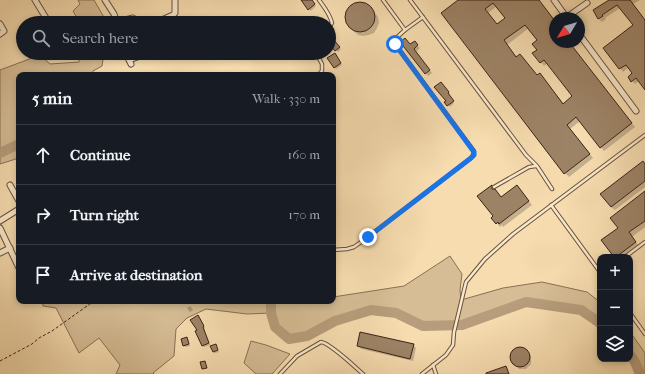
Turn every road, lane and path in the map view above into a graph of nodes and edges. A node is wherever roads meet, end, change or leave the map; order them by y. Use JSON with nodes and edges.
{"nodes":[{"id":1,"x":35,"y":0,"type":"edge"},
{"id":2,"x":105,"y":0,"type":"edge"},
{"id":3,"x":176,"y":0,"type":"edge"},
{"id":4,"x":319,"y":0,"type":"edge"},
{"id":5,"x":383,"y":0,"type":"edge"},
{"id":6,"x":410,"y":0,"type":"edge"},
{"id":7,"x":554,"y":0,"type":"edge"},
{"id":8,"x":587,"y":3,"type":"dead end"},
{"id":9,"x":563,"y":12,"type":"edge"},
{"id":10,"x":575,"y":12,"type":"edge"},
{"id":11,"x":45,"y":16,"type":"edge"},
{"id":12,"x":115,"y":16,"type":"edge"},
{"id":13,"x":171,"y":16,"type":"edge"},
{"id":14,"x":329,"y":16,"type":"edge"},
{"id":15,"x":423,"y":17,"type":"junction"},
{"id":16,"x":0,"y":24,"type":"edge"},
{"id":17,"x":406,"y":30,"type":"junction"},
{"id":18,"x":0,"y":34,"type":"edge"},
{"id":19,"x":585,"y":42,"type":"edge"},
{"id":20,"x":320,"y":60,"type":"edge"},
{"id":21,"x":321,"y":72,"type":"edge"},
{"id":22,"x":636,"y":111,"type":"dead end"},
{"id":23,"x":645,"y":135,"type":"edge"},
{"id":24,"x":537,"y":166,"type":"junction"},
{"id":25,"x":10,"y":185,"type":"dead end"},
{"id":26,"x":494,"y":187,"type":"dead end"},
{"id":27,"x":552,"y":189,"type":"dead end"},
{"id":28,"x":16,"y":196,"type":"edge"},
{"id":29,"x":551,"y":205,"type":"junction"},
{"id":30,"x":16,"y":211,"type":"edge"},
{"id":31,"x":1,"y":219,"type":"edge"},
{"id":32,"x":0,"y":228,"type":"edge"},
{"id":33,"x":645,"y":242,"type":"edge"},
{"id":34,"x":10,"y":248,"type":"junction"},
{"id":35,"x":336,"y":250,"type":"edge"},
{"id":36,"x":0,"y":253,"type":"edge"},
{"id":37,"x":629,"y":254,"type":"edge"},
{"id":38,"x":16,"y":260,"type":"edge"},
{"id":39,"x":597,"y":268,"type":"edge"},
{"id":40,"x":90,"y":304,"type":"edge"},
{"id":41,"x":633,"y":316,"type":"edge"},
{"id":42,"x":644,"y":329,"type":"edge"},
{"id":43,"x":645,"y":334,"type":"edge"},
{"id":44,"x":0,"y":361,"type":"edge"},
{"id":45,"x":433,"y":366,"type":"junction"},
{"id":46,"x":280,"y":374,"type":"edge"},
{"id":47,"x":363,"y":374,"type":"edge"},
{"id":48,"x":422,"y":374,"type":"edge"},
{"id":49,"x":436,"y":374,"type":"edge"}],
"edges":[{"from":1,"to":11,"type":"street"},
{"from":2,"to":12,"type":"street"},
{"from":3,"to":13,"type":"street"},
{"from":4,"to":14,"type":"lane"},
{"from":5,"to":17,"type":"lane"},
{"from":6,"to":15,"type":"lane"},
{"from":7,"to":9,"type":"street"},
{"from":8,"to":10,"type":"street"},
{"from":15,"to":17,"type":"lane"},
{"from":15,"to":24,"type":"lane"},
{"from":16,"to":18,"type":"street"},
{"from":17,"to":35,"type":"lane"},
{"from":19,"to":22,"type":"street"},
{"from":20,"to":21,"type":"lane"},
{"from":23,"to":29,"type":"lane"},
{"from":24,"to":26,"type":"lane"},
{"from":24,"to":27,"type":"lane"},
{"from":25,"to":28,"type":"street"},
{"from":29,"to":39,"type":"lane"},
{"from":29,"to":45,"type":"lane"},
{"from":30,"to":31,"type":"street"},
{"from":32,"to":34,"type":"street"},
{"from":33,"to":37,"type":"lane"},
{"from":34,"to":36,"type":"street"},
{"from":34,"to":38,"type":"street"},
{"from":40,"to":44,"type":"path"},
{"from":41,"to":42,"type":"lane"},
{"from":42,"to":43,"type":"lane"},
{"from":45,"to":48,"type":"lane"},
{"from":45,"to":49,"type":"lane"},
{"from":46,"to":47,"type":"lane"}]}
